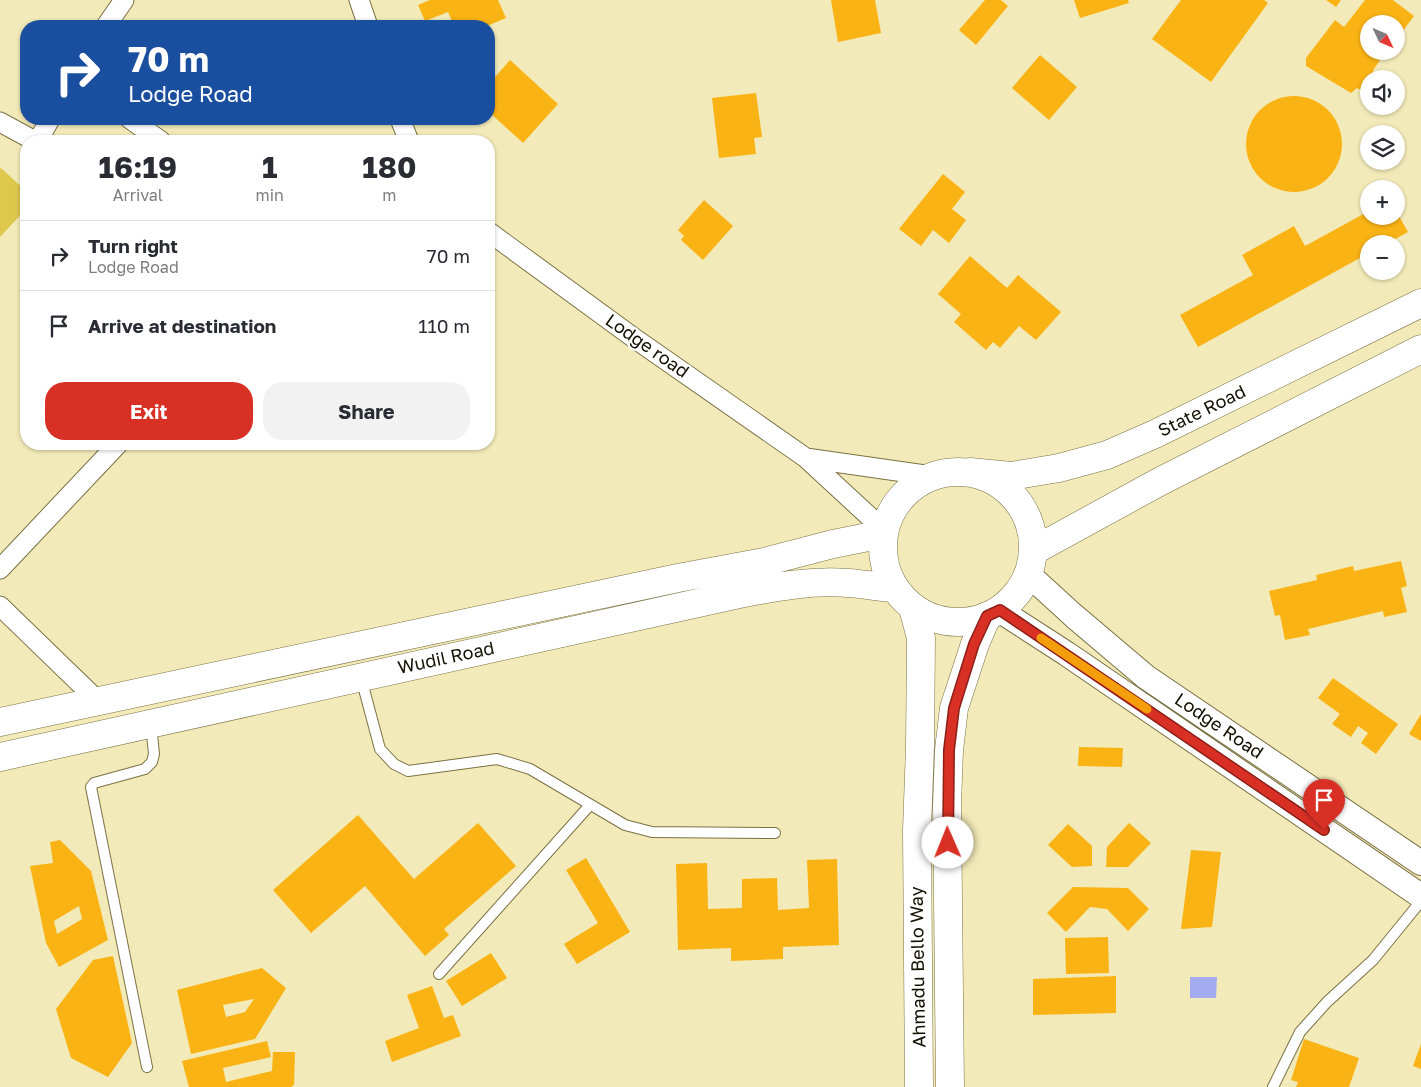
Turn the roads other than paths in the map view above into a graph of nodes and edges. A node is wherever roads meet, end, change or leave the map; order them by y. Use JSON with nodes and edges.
{"nodes":[{"id":1,"x":124,"y":0,"type":"edge"},
{"id":2,"x":359,"y":0,"type":"edge"},
{"id":3,"x":110,"y":20,"type":"edge"},
{"id":4,"x":366,"y":20,"type":"edge"},
{"id":5,"x":0,"y":122,"type":"edge"},
{"id":6,"x":138,"y":125,"type":"edge"},
{"id":7,"x":25,"y":135,"type":"edge"},
{"id":8,"x":153,"y":135,"type":"edge"},
{"id":9,"x":495,"y":236,"type":"edge"},
{"id":10,"x":1421,"y":303,"type":"edge"},
{"id":11,"x":1421,"y":349,"type":"edge"},
{"id":12,"x":112,"y":450,"type":"edge"},
{"id":13,"x":806,"y":458,"type":"junction"},
{"id":14,"x":970,"y":472,"type":"junction"},
{"id":15,"x":932,"y":476,"type":"junction"},
{"id":16,"x":884,"y":531,"type":"junction"},
{"id":17,"x":1031,"y":562,"type":"junction"},
{"id":18,"x":0,"y":569,"type":"edge"},
{"id":19,"x":895,"y":588,"type":"junction"},
{"id":20,"x":0,"y":606,"type":"edge"},
{"id":21,"x":913,"y":608,"type":"junction"},
{"id":22,"x":993,"y":613,"type":"junction"},
{"id":23,"x":360,"y":677,"type":"junction"},
{"id":24,"x":107,"y":700,"type":"junction"},
{"id":25,"x":0,"y":722,"type":"edge"},
{"id":26,"x":151,"y":723,"type":"junction"},
{"id":27,"x":122,"y":730,"type":"junction"},
{"id":28,"x":0,"y":757,"type":"edge"},
{"id":29,"x":590,"y":805,"type":"junction"},
{"id":30,"x":775,"y":833,"type":"dead end"},
{"id":31,"x":1421,"y":863,"type":"edge"},
{"id":32,"x":1421,"y":896,"type":"edge"},
{"id":33,"x":1421,"y":901,"type":"edge"},
{"id":34,"x":439,"y":974,"type":"dead end"},
{"id":35,"x":147,"y":1067,"type":"dead end"},
{"id":36,"x":919,"y":1087,"type":"edge"},
{"id":37,"x":950,"y":1087,"type":"edge"},
{"id":38,"x":1273,"y":1087,"type":"edge"}],
"edges":[{"from":1,"to":3,"type":"street"},
{"from":2,"to":4,"type":"street"},
{"from":5,"to":7,"type":"street"},
{"from":6,"to":8,"type":"street"},
{"from":9,"to":13,"type":"street","name":"Lodge road"},
{"from":10,"to":14,"type":"main road","name":"State Road"},
{"from":11,"to":17,"type":"main road"},
{"from":12,"to":18,"type":"street"},
{"from":13,"to":15,"type":"street"},
{"from":13,"to":16,"type":"street","name":"Lodge road"},
{"from":14,"to":15,"type":"main road"},
{"from":14,"to":17,"type":"main road"},
{"from":15,"to":16,"type":"main road"},
{"from":16,"to":19,"type":"main road"},
{"from":16,"to":24,"type":"main road","name":"Wudil Road"},
{"from":17,"to":22,"type":"main road"},
{"from":17,"to":31,"type":"street","name":"Lodge Road"},
{"from":19,"to":21,"type":"main road"},
{"from":19,"to":23,"type":"main road","name":"Wudil Road"},
{"from":20,"to":24,"type":"street"},
{"from":21,"to":22,"type":"main road"},
{"from":21,"to":36,"type":"main road","name":"Ahmadu Bello Way"},
{"from":22,"to":32,"type":"street","name":"Lodge Road"},
{"from":22,"to":37,"type":"main road","name":"Ahmadu Bello Way"},
{"from":23,"to":26,"type":"main road","name":"Wudil Road"},
{"from":23,"to":29,"type":"lane"},
{"from":24,"to":25,"type":"main road","name":"Wudil Road"},
{"from":24,"to":27,"type":"main road"},
{"from":26,"to":27,"type":"main road","name":"Wudil Road"},
{"from":26,"to":35,"type":"lane"},
{"from":27,"to":28,"type":"main road","name":"Wudil Road"},
{"from":29,"to":30,"type":"lane"},
{"from":29,"to":34,"type":"lane"},
{"from":33,"to":38,"type":"lane"}]}
